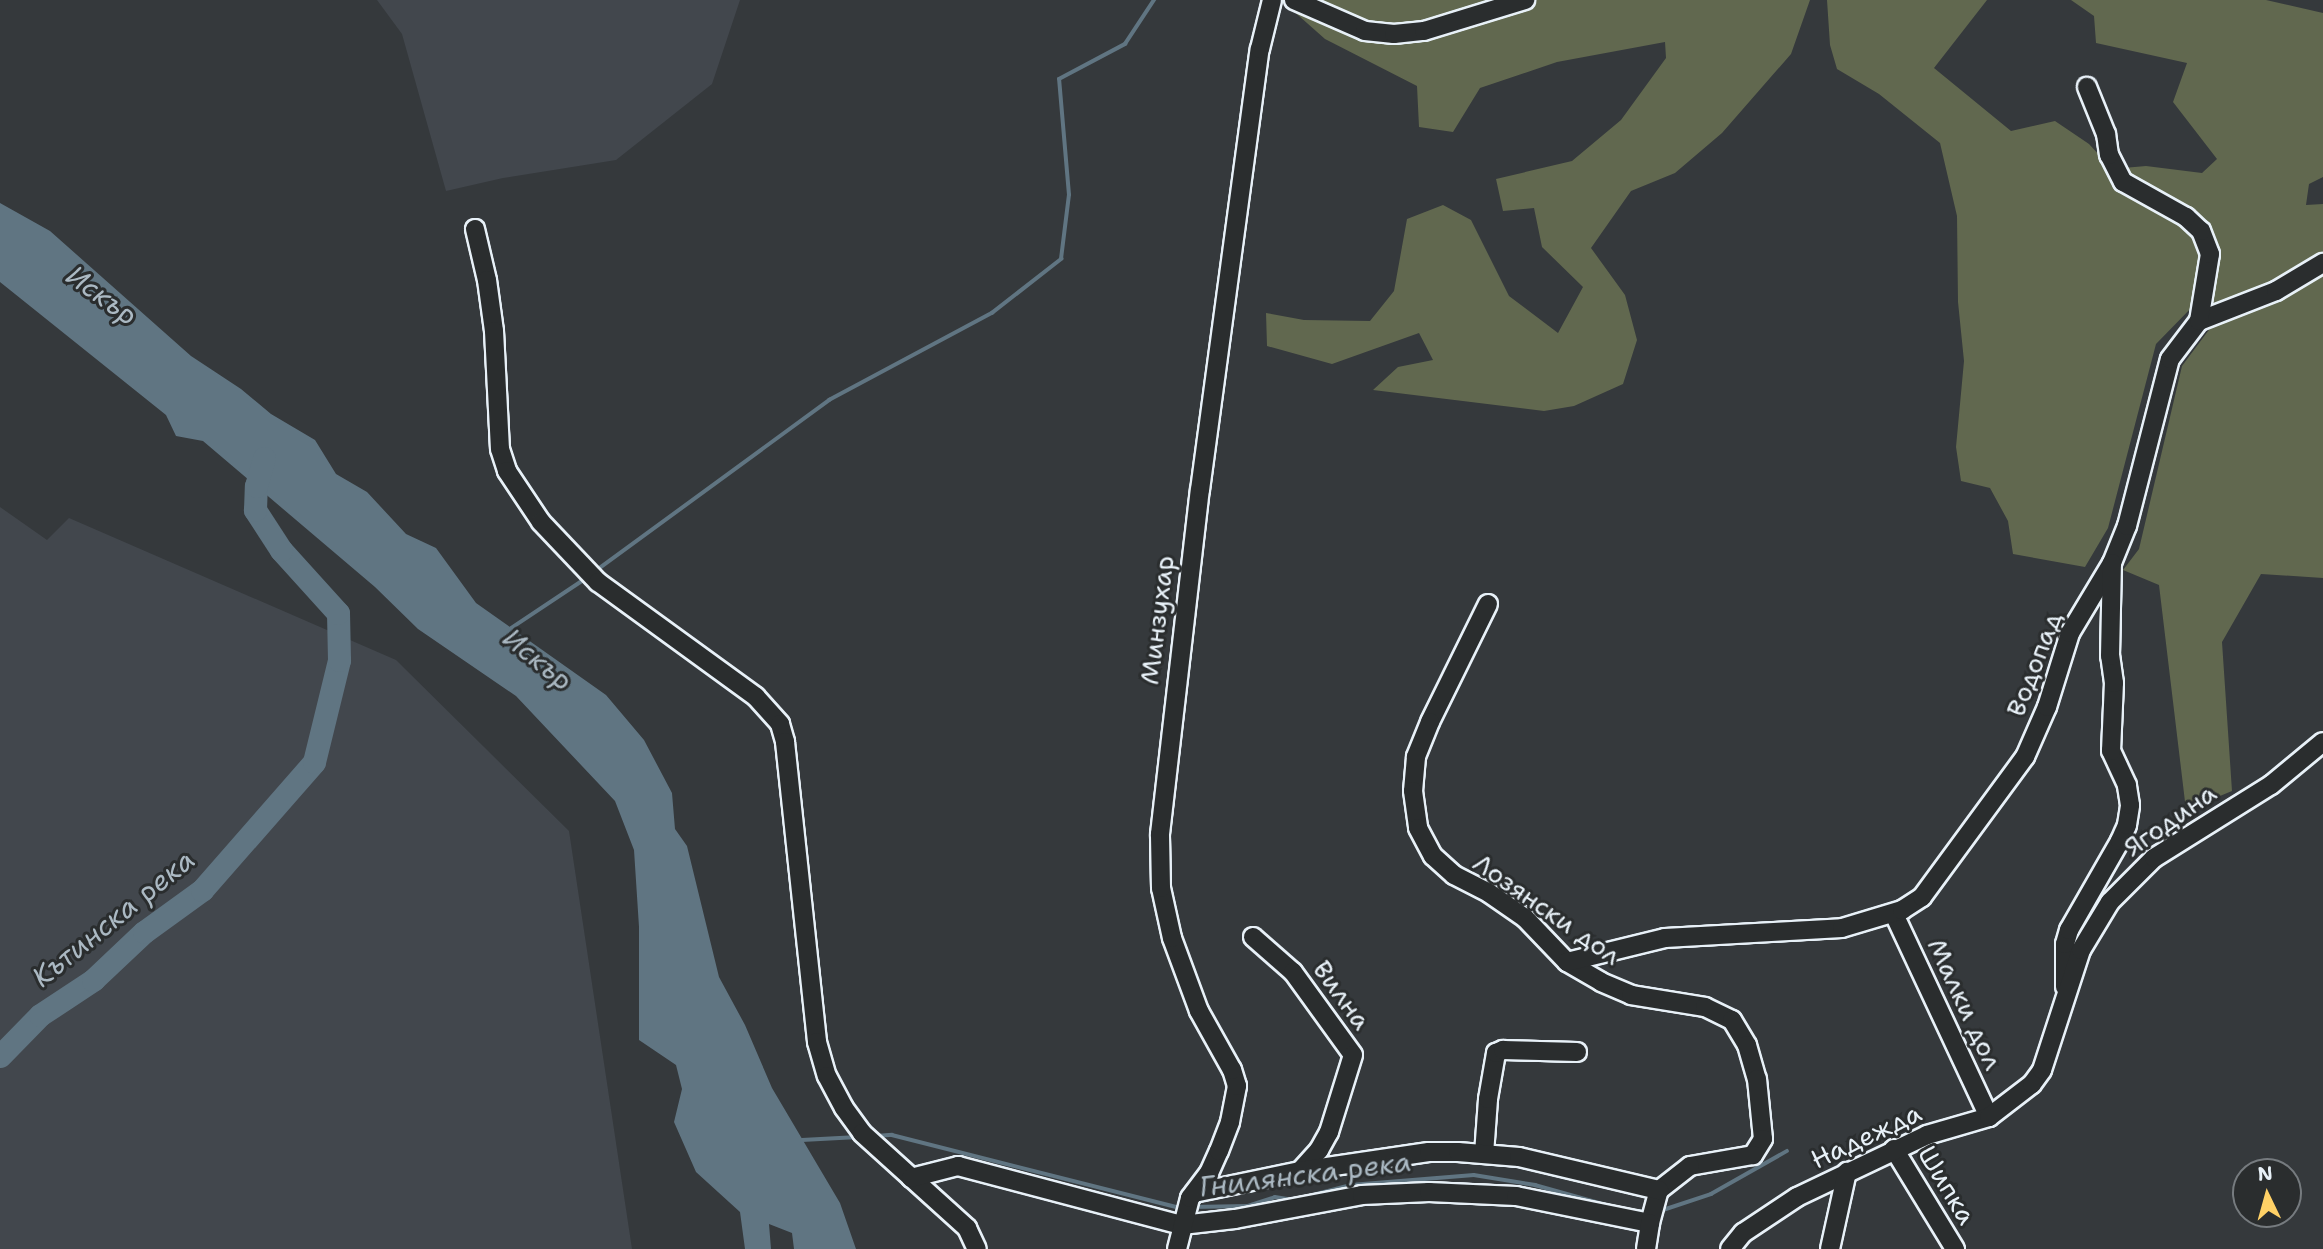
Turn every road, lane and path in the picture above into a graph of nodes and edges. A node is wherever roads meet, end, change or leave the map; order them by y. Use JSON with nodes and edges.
{"nodes":[{"id":1,"x":1272,"y":0,"type":"edge"},
{"id":2,"x":1294,"y":0,"type":"edge"},
{"id":3,"x":1525,"y":0,"type":"edge"},
{"id":4,"x":2087,"y":87,"type":"dead end"},
{"id":5,"x":475,"y":229,"type":"dead end"},
{"id":6,"x":2323,"y":263,"type":"edge"},
{"id":7,"x":2199,"y":320,"type":"junction"},
{"id":8,"x":2112,"y":563,"type":"junction"},
{"id":9,"x":1488,"y":604,"type":"dead end"},
{"id":10,"x":2323,"y":742,"type":"edge"},
{"id":11,"x":1894,"y":914,"type":"junction"},
{"id":12,"x":1253,"y":937,"type":"dead end"},
{"id":13,"x":1567,"y":962,"type":"junction"},
{"id":14,"x":2063,"y":1009,"type":"junction"},
{"id":15,"x":1577,"y":1052,"type":"dead end"},
{"id":16,"x":2032,"y":1084,"type":"joint"},
{"id":17,"x":1989,"y":1117,"type":"junction"},
{"id":18,"x":1894,"y":1149,"type":"junction"},
{"id":19,"x":1485,"y":1154,"type":"junction"},
{"id":20,"x":1300,"y":1171,"type":"junction"},
{"id":21,"x":1847,"y":1172,"type":"junction"},
{"id":22,"x":911,"y":1178,"type":"junction"},
{"id":23,"x":1192,"y":1196,"type":"junction"},
{"id":24,"x":1654,"y":1208,"type":"junction"},
{"id":25,"x":1183,"y":1221,"type":"junction"},
{"id":26,"x":977,"y":1249,"type":"edge"},
{"id":27,"x":1177,"y":1249,"type":"edge"},
{"id":28,"x":1646,"y":1249,"type":"edge"},
{"id":29,"x":1730,"y":1249,"type":"edge"},
{"id":30,"x":1830,"y":1249,"type":"edge"},
{"id":31,"x":1955,"y":1249,"type":"edge"}],
"edges":[{"from":1,"to":23,"type":"street","name":"Минзухар"},
{"from":2,"to":3,"type":"street"},
{"from":4,"to":7,"type":"street","name":"Водопад"},
{"from":5,"to":22,"type":"street"},
{"from":6,"to":7,"type":"street"},
{"from":7,"to":8,"type":"street","name":"Водопад"},
{"from":8,"to":11,"type":"street","name":"Водопад"},
{"from":8,"to":14,"type":"street"},
{"from":9,"to":13,"type":"street","name":"Лозянски дол"},
{"from":10,"to":14,"type":"street","name":"Ягодина"},
{"from":11,"to":13,"type":"street","name":"Водопад"},
{"from":11,"to":17,"type":"street","name":"Малки дол"},
{"from":12,"to":20,"type":"street","name":"Вилна"},
{"from":13,"to":24,"type":"street","name":"Лозянски дол"},
{"from":14,"to":16,"type":"street","name":"Ягодина"},
{"from":15,"to":19,"type":"street"},
{"from":16,"to":17,"type":"street","name":"Надежда"},
{"from":17,"to":18,"type":"street","name":"Надежда"},
{"from":18,"to":21,"type":"street","name":"Надежда"},
{"from":18,"to":31,"type":"street","name":"Шипка"},
{"from":19,"to":20,"type":"street"},
{"from":19,"to":24,"type":"street"},
{"from":20,"to":23,"type":"street"},
{"from":21,"to":29,"type":"street","name":"Надежда"},
{"from":21,"to":30,"type":"street"},
{"from":22,"to":25,"type":"street"},
{"from":22,"to":26,"type":"street"},
{"from":23,"to":25,"type":"street","name":"Минзухар"},
{"from":24,"to":25,"type":"street"},
{"from":24,"to":28,"type":"street"},
{"from":25,"to":27,"type":"street","name":"Минзухар"}]}
